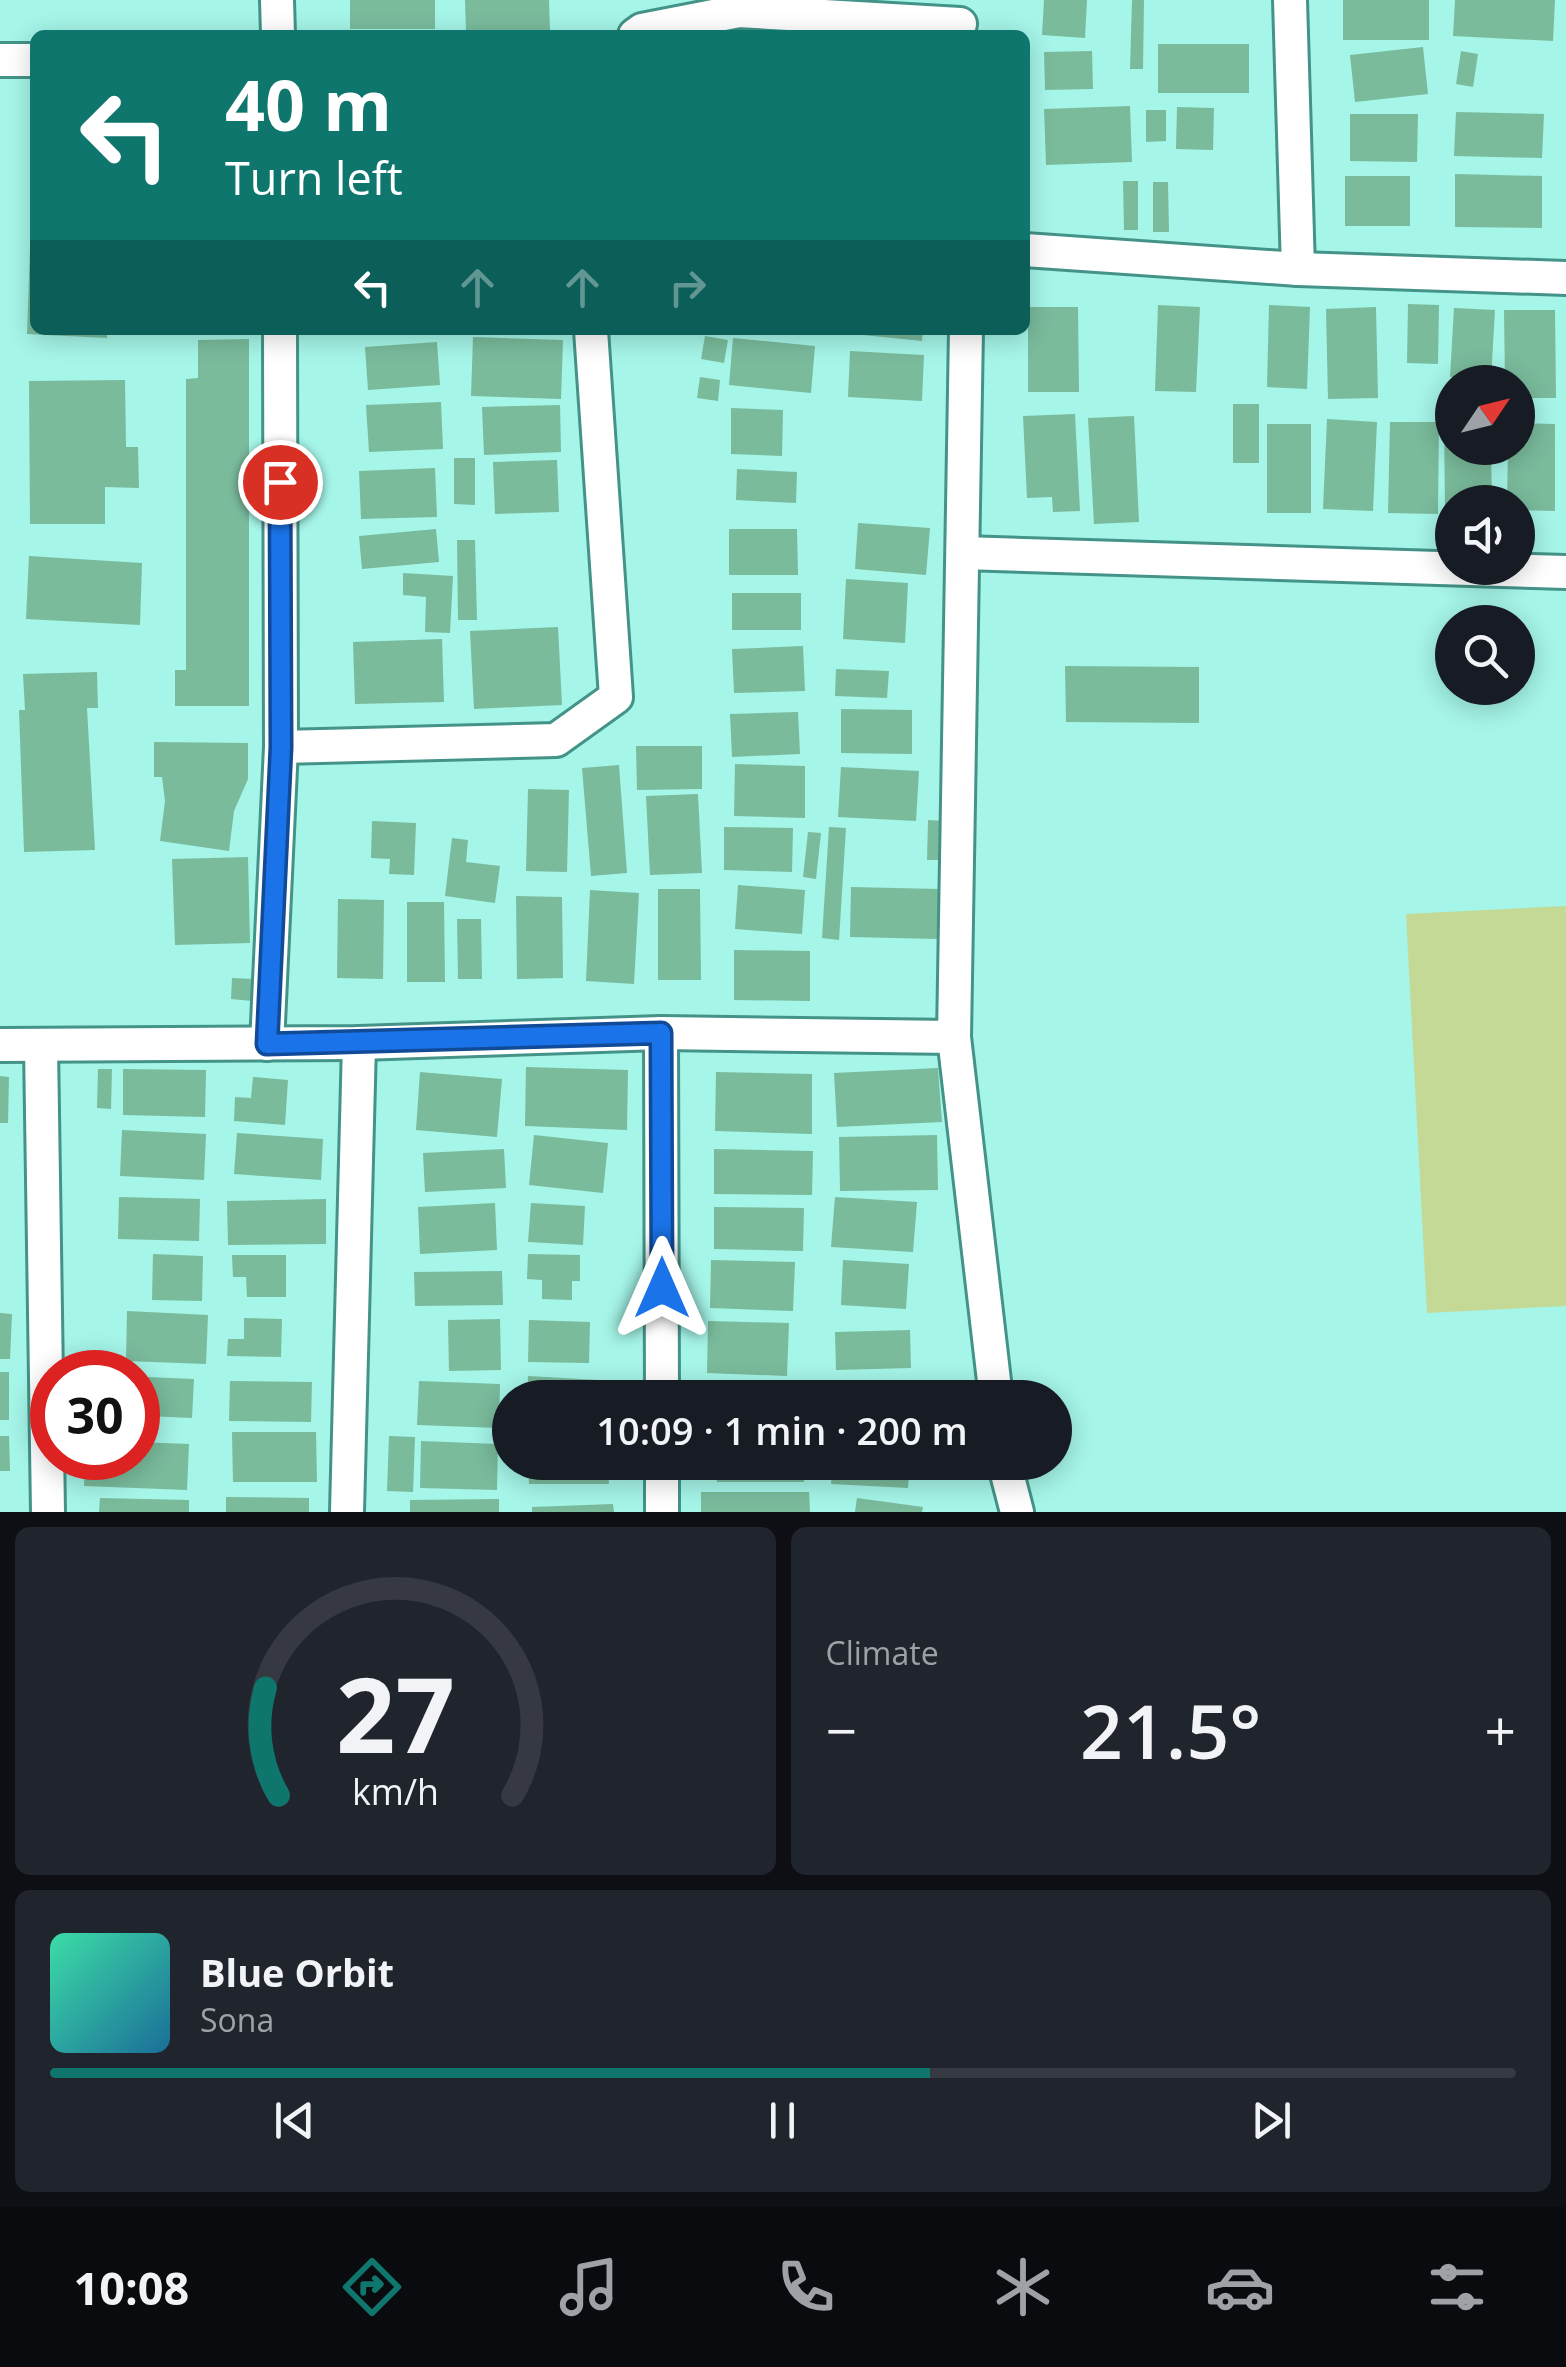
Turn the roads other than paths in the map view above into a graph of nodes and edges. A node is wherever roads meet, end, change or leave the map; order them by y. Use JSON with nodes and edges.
{"nodes":[{"id":1,"x":277,"y":0,"type":"edge"},
{"id":2,"x":1290,"y":0,"type":"edge"},
{"id":3,"x":960,"y":20,"type":"edge"},
{"id":4,"x":278,"y":30,"type":"edge"},
{"id":5,"x":642,"y":30,"type":"edge"},
{"id":6,"x":0,"y":60,"type":"edge"},
{"id":7,"x":30,"y":60,"type":"edge"},
{"id":8,"x":1030,"y":250,"type":"edge"},
{"id":9,"x":1298,"y":269,"type":"junction"},
{"id":10,"x":1566,"y":278,"type":"edge"},
{"id":11,"x":280,"y":335,"type":"edge"},
{"id":12,"x":591,"y":335,"type":"edge"},
{"id":13,"x":966,"y":335,"type":"edge"},
{"id":14,"x":963,"y":554,"type":"junction"},
{"id":15,"x":1566,"y":572,"type":"edge"},
{"id":16,"x":281,"y":747,"type":"junction"},
{"id":17,"x":661,"y":1033,"type":"junction"},
{"id":18,"x":954,"y":1037,"type":"junction"},
{"id":19,"x":267,"y":1044,"type":"junction"},
{"id":20,"x":359,"y":1044,"type":"junction"},
{"id":21,"x":0,"y":1045,"type":"edge"},
{"id":22,"x":41,"y":1046,"type":"junction"},
{"id":23,"x":662,"y":1380,"type":"edge"},
{"id":24,"x":994,"y":1380,"type":"edge"},
{"id":25,"x":662,"y":1480,"type":"edge"},
{"id":26,"x":1008,"y":1480,"type":"edge"},
{"id":27,"x":48,"y":1512,"type":"edge"},
{"id":28,"x":347,"y":1512,"type":"edge"},
{"id":29,"x":662,"y":1512,"type":"edge"},
{"id":30,"x":1016,"y":1512,"type":"edge"}],
"edges":[{"from":1,"to":4,"type":"street"},
{"from":2,"to":9,"type":"street"},
{"from":3,"to":5,"type":"street"},
{"from":6,"to":7,"type":"street"},
{"from":8,"to":9,"type":"street"},
{"from":9,"to":10,"type":"street"},
{"from":11,"to":16,"type":"street"},
{"from":12,"to":16,"type":"street"},
{"from":13,"to":14,"type":"street"},
{"from":14,"to":15,"type":"street"},
{"from":14,"to":18,"type":"street"},
{"from":16,"to":19,"type":"street"},
{"from":17,"to":18,"type":"street"},
{"from":17,"to":20,"type":"street"},
{"from":17,"to":23,"type":"street"},
{"from":18,"to":24,"type":"street"},
{"from":19,"to":20,"type":"street"},
{"from":19,"to":22,"type":"street"},
{"from":20,"to":28,"type":"street"},
{"from":21,"to":22,"type":"street"},
{"from":22,"to":27,"type":"street"},
{"from":25,"to":29,"type":"street"},
{"from":26,"to":30,"type":"street"}]}
